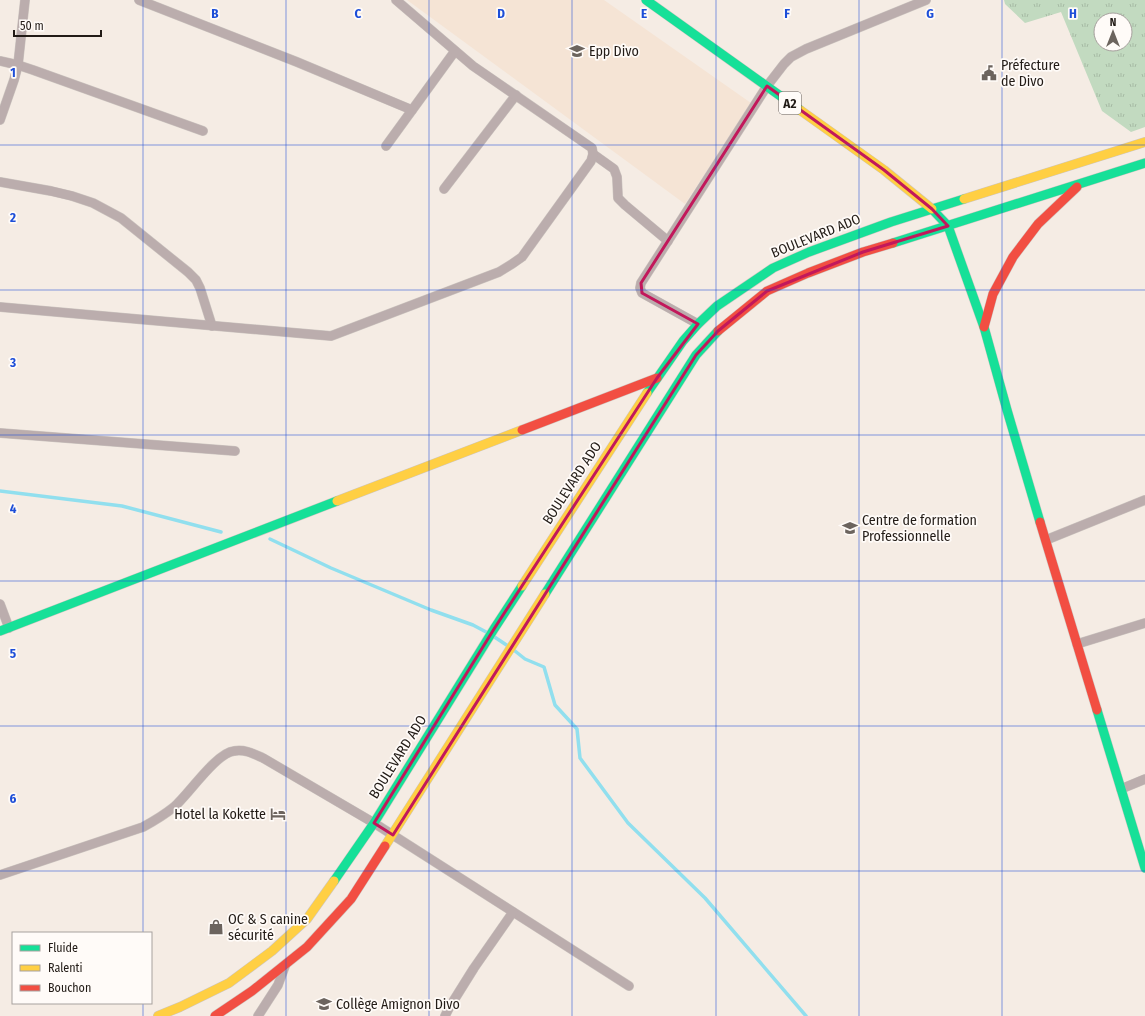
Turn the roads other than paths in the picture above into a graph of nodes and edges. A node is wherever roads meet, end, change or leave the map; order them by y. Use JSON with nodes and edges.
{"nodes":[{"id":1,"x":25,"y":0,"type":"edge"},
{"id":2,"x":139,"y":0,"type":"edge"},
{"id":3,"x":396,"y":0,"type":"edge"},
{"id":4,"x":646,"y":0,"type":"edge"},
{"id":5,"x":926,"y":0,"type":"edge"},
{"id":6,"x":455,"y":51,"type":"junction"},
{"id":7,"x":0,"y":61,"type":"edge"},
{"id":8,"x":18,"y":65,"type":"junction"},
{"id":9,"x":767,"y":86,"type":"junction"},
{"id":10,"x":516,"y":95,"type":"junction"},
{"id":11,"x":412,"y":110,"type":"junction"},
{"id":12,"x":0,"y":120,"type":"edge"},
{"id":13,"x":203,"y":131,"type":"dead end"},
{"id":14,"x":1145,"y":142,"type":"edge"},
{"id":15,"x":386,"y":146,"type":"dead end"},
{"id":16,"x":593,"y":154,"type":"junction"},
{"id":17,"x":1145,"y":162,"type":"edge"},
{"id":18,"x":0,"y":182,"type":"edge"},
{"id":19,"x":1080,"y":184,"type":"junction"},
{"id":20,"x":444,"y":189,"type":"dead end"},
{"id":21,"x":932,"y":209,"type":"junction"},
{"id":22,"x":948,"y":226,"type":"junction"},
{"id":23,"x":668,"y":241,"type":"junction"},
{"id":24,"x":0,"y":307,"type":"edge"},
{"id":25,"x":698,"y":324,"type":"junction"},
{"id":26,"x":212,"y":326,"type":"junction"},
{"id":27,"x":984,"y":327,"type":"junction"},
{"id":28,"x":657,"y":378,"type":"junction"},
{"id":29,"x":0,"y":433,"type":"edge"},
{"id":30,"x":235,"y":450,"type":"dead end"},
{"id":31,"x":1145,"y":500,"type":"edge"},
{"id":32,"x":1046,"y":540,"type":"junction"},
{"id":33,"x":0,"y":604,"type":"edge"},
{"id":34,"x":1145,"y":623,"type":"edge"},
{"id":35,"x":4,"y":629,"type":"edge"},
{"id":36,"x":1077,"y":644,"type":"junction"},
{"id":37,"x":1145,"y":779,"type":"edge"},
{"id":38,"x":1121,"y":789,"type":"junction"},
{"id":39,"x":374,"y":823,"type":"junction"},
{"id":40,"x":393,"y":835,"type":"junction"},
{"id":41,"x":1145,"y":868,"type":"edge"},
{"id":42,"x":0,"y":876,"type":"edge"},
{"id":43,"x":513,"y":912,"type":"junction"},
{"id":44,"x":285,"y":965,"type":"junction"},
{"id":45,"x":629,"y":986,"type":"dead end"},
{"id":46,"x":158,"y":1016,"type":"edge"},
{"id":47,"x":215,"y":1016,"type":"edge"},
{"id":48,"x":258,"y":1016,"type":"edge"},
{"id":49,"x":445,"y":1016,"type":"edge"}],
"edges":[{"from":1,"to":8,"type":"street"},
{"from":2,"to":11,"type":"street"},
{"from":3,"to":6,"type":"street"},
{"from":4,"to":9,"type":"main road","number":"A2"},
{"from":5,"to":9,"type":"street"},
{"from":6,"to":10,"type":"street"},
{"from":6,"to":11,"type":"street"},
{"from":7,"to":8,"type":"street"},
{"from":8,"to":12,"type":"street"},
{"from":8,"to":13,"type":"street"},
{"from":9,"to":21,"type":"main road","number":"A2"},
{"from":9,"to":23,"type":"street"},
{"from":10,"to":16,"type":"street"},
{"from":10,"to":20,"type":"street"},
{"from":11,"to":15,"type":"street"},
{"from":14,"to":21,"type":"main road","name":"BOULEVARD ADO"},
{"from":16,"to":23,"type":"street"},
{"from":16,"to":26,"type":"street"},
{"from":17,"to":19,"type":"main road"},
{"from":18,"to":26,"type":"street"},
{"from":19,"to":22,"type":"main road"},
{"from":19,"to":27,"type":"main road"},
{"from":21,"to":22,"type":"main road"},
{"from":21,"to":25,"type":"main road","name":"BOULEVARD ADO"},
{"from":22,"to":27,"type":"main road"},
{"from":22,"to":40,"type":"main road"},
{"from":23,"to":25,"type":"street"},
{"from":24,"to":26,"type":"street"},
{"from":25,"to":28,"type":"main road","name":"BOULEVARD ADO"},
{"from":27,"to":32,"type":"main road"},
{"from":28,"to":35,"type":"main road"},
{"from":28,"to":39,"type":"main road","name":"BOULEVARD ADO"},
{"from":29,"to":30,"type":"street"},
{"from":31,"to":32,"type":"street"},
{"from":32,"to":36,"type":"main road"},
{"from":33,"to":35,"type":"street"},
{"from":34,"to":36,"type":"street"},
{"from":36,"to":38,"type":"main road"},
{"from":37,"to":38,"type":"street"},
{"from":38,"to":41,"type":"main road"},
{"from":39,"to":40,"type":"street"},
{"from":39,"to":42,"type":"street"},
{"from":39,"to":46,"type":"main road","name":"BOULEVARD ADO"},
{"from":40,"to":43,"type":"street"},
{"from":40,"to":44,"type":"main road"},
{"from":43,"to":45,"type":"street"},
{"from":43,"to":49,"type":"street"},
{"from":44,"to":47,"type":"main road"},
{"from":44,"to":48,"type":"street"}]}
